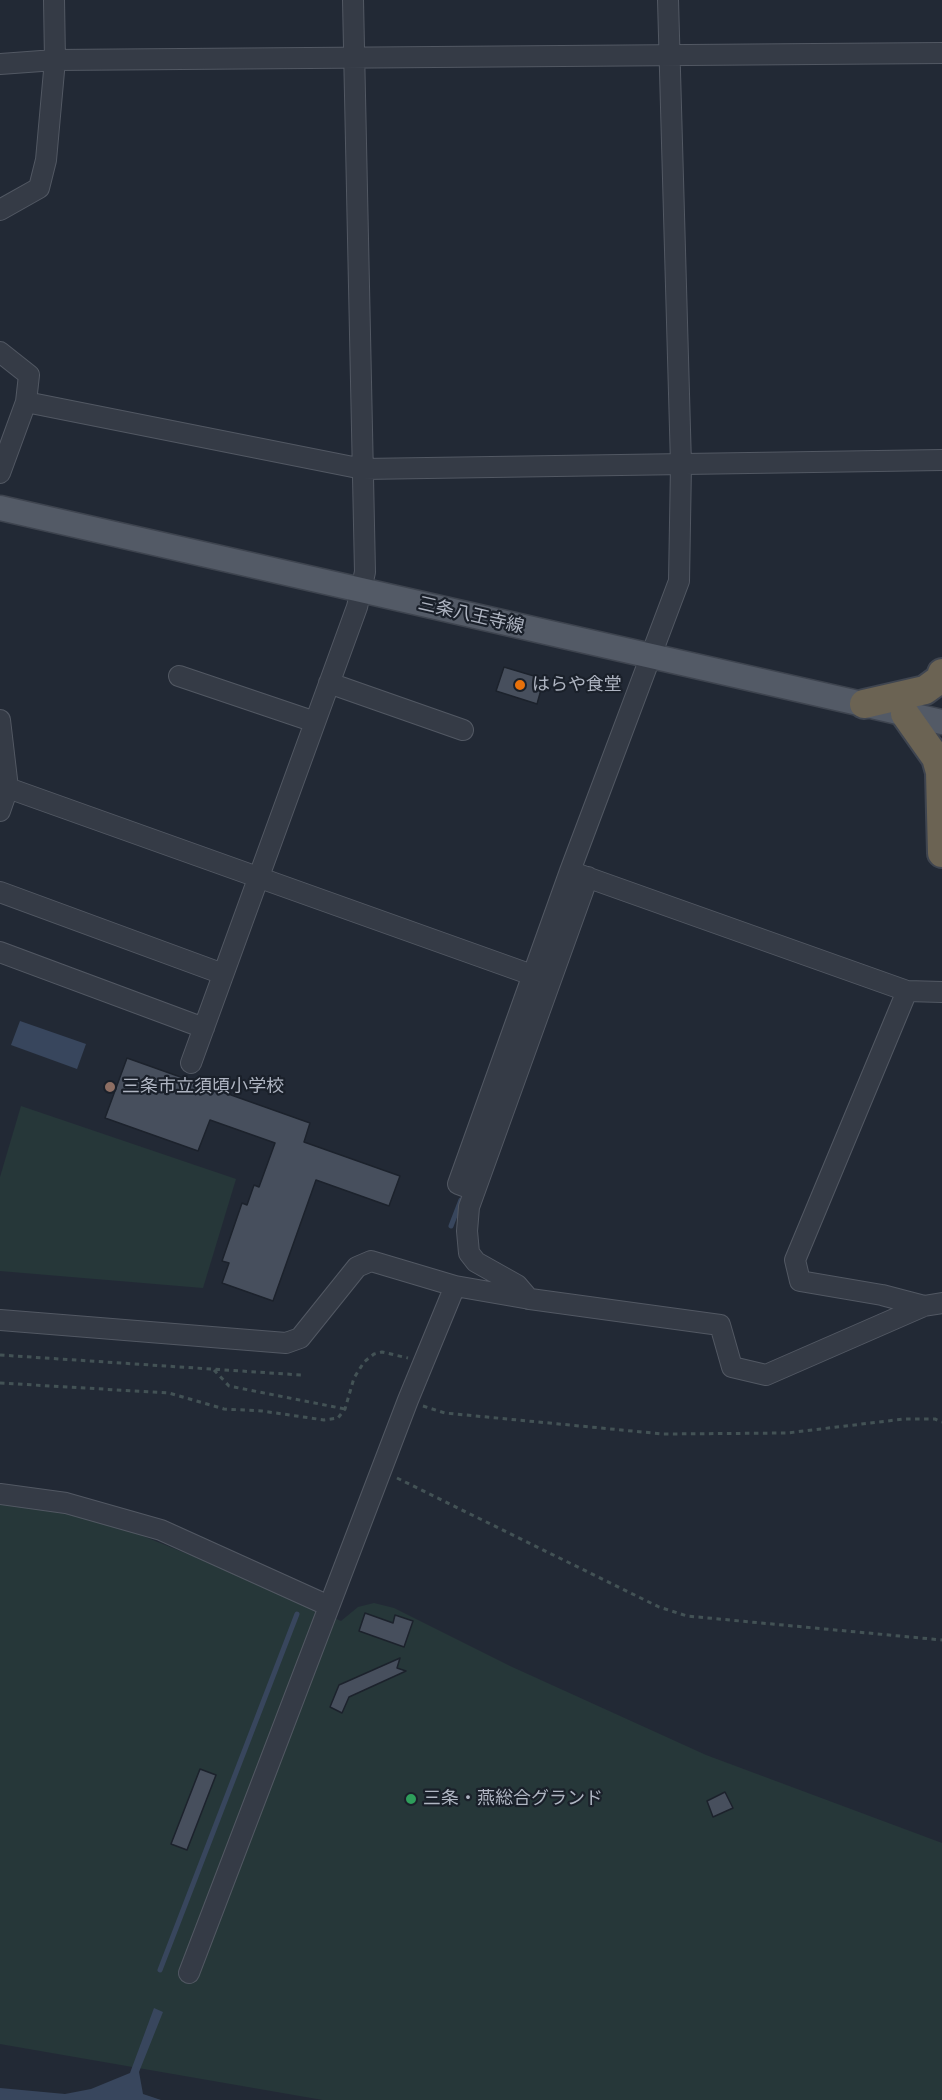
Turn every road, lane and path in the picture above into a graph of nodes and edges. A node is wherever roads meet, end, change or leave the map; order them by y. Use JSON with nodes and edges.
{"nodes":[{"id":1,"x":54,"y":0,"type":"edge"},
{"id":2,"x":353,"y":0,"type":"edge"},
{"id":3,"x":668,"y":0,"type":"edge"},
{"id":4,"x":942,"y":53,"type":"edge"},
{"id":5,"x":669,"y":56,"type":"junction"},
{"id":6,"x":353,"y":58,"type":"junction"},
{"id":7,"x":55,"y":60,"type":"junction"},
{"id":8,"x":0,"y":64,"type":"edge"},
{"id":9,"x":0,"y":210,"type":"edge"},
{"id":10,"x":0,"y":352,"type":"edge"},
{"id":11,"x":27,"y":402,"type":"junction"},
{"id":12,"x":942,"y":460,"type":"edge"},
{"id":13,"x":681,"y":465,"type":"junction"},
{"id":14,"x":363,"y":469,"type":"junction"},
{"id":15,"x":0,"y":473,"type":"edge"},
{"id":16,"x":0,"y":508,"type":"edge"},
{"id":17,"x":362,"y":591,"type":"junction"},
{"id":18,"x":650,"y":657,"type":"junction"},
{"id":19,"x":942,"y":673,"type":"edge"},
{"id":20,"x":179,"y":676,"type":"dead end"},
{"id":21,"x":329,"y":683,"type":"junction"},
{"id":22,"x":864,"y":704,"type":"junction"},
{"id":23,"x":905,"y":714,"type":"junction"},
{"id":24,"x":0,"y":720,"type":"edge"},
{"id":25,"x":315,"y":722,"type":"junction"},
{"id":26,"x":942,"y":722,"type":"edge"},
{"id":27,"x":463,"y":730,"type":"dead end"},
{"id":28,"x":8,"y":788,"type":"junction"},
{"id":29,"x":0,"y":811,"type":"edge"},
{"id":30,"x":942,"y":853,"type":"edge"},
{"id":31,"x":579,"y":874,"type":"junction"},
{"id":32,"x":257,"y":878,"type":"junction"},
{"id":33,"x":0,"y":892,"type":"edge"},
{"id":34,"x":0,"y":952,"type":"edge"},
{"id":35,"x":223,"y":974,"type":"junction"},
{"id":36,"x":532,"y":975,"type":"junction"},
{"id":37,"x":907,"y":991,"type":"junction"},
{"id":38,"x":942,"y":992,"type":"edge"},
{"id":39,"x":204,"y":1028,"type":"junction"},
{"id":40,"x":191,"y":1063,"type":"dead end"},
{"id":41,"x":474,"y":1190,"type":"junction"},
{"id":42,"x":455,"y":1286,"type":"junction"},
{"id":43,"x":530,"y":1299,"type":"junction"},
{"id":44,"x":933,"y":1304,"type":"edge"},
{"id":45,"x":0,"y":1320,"type":"edge"},
{"id":46,"x":0,"y":1355,"type":"edge"},
{"id":47,"x":423,"y":1362,"type":"junction"},
{"id":48,"x":213,"y":1369,"type":"junction"},
{"id":49,"x":301,"y":1375,"type":"dead end"},
{"id":50,"x":0,"y":1383,"type":"edge"},
{"id":51,"x":408,"y":1400,"type":"junction"},
{"id":52,"x":345,"y":1409,"type":"junction"},
{"id":53,"x":942,"y":1422,"type":"edge"},
{"id":54,"x":381,"y":1470,"type":"junction"},
{"id":55,"x":0,"y":1494,"type":"edge"},
{"id":56,"x":329,"y":1606,"type":"junction"},
{"id":57,"x":942,"y":1640,"type":"edge"},
{"id":58,"x":189,"y":1973,"type":"dead end"}],
"edges":[{"from":1,"to":7,"type":"street"},
{"from":2,"to":6,"type":"street"},
{"from":3,"to":5,"type":"street"},
{"from":4,"to":5,"type":"street"},
{"from":5,"to":6,"type":"street"},
{"from":5,"to":13,"type":"street"},
{"from":6,"to":7,"type":"street"},
{"from":6,"to":14,"type":"street"},
{"from":7,"to":8,"type":"street"},
{"from":7,"to":9,"type":"street"},
{"from":10,"to":11,"type":"street"},
{"from":11,"to":14,"type":"street"},
{"from":11,"to":15,"type":"street"},
{"from":12,"to":13,"type":"street"},
{"from":13,"to":14,"type":"street"},
{"from":13,"to":18,"type":"street"},
{"from":14,"to":17,"type":"street"},
{"from":16,"to":17,"type":"main road","name":"三条八王寺線"},
{"from":17,"to":18,"type":"main road","name":"三条八王寺線"},
{"from":17,"to":21,"type":"street"},
{"from":18,"to":22,"type":"main road","name":"三条八王寺線"},
{"from":18,"to":31,"type":"street"},
{"from":19,"to":22,"type":"highway"},
{"from":20,"to":25,"type":"street"},
{"from":21,"to":25,"type":"street"},
{"from":21,"to":27,"type":"street"},
{"from":22,"to":23,"type":"main road","name":"三条八王寺線"},
{"from":23,"to":26,"type":"main road","name":"三条八王寺線"},
{"from":23,"to":30,"type":"highway"},
{"from":24,"to":28,"type":"street"},
{"from":25,"to":32,"type":"street"},
{"from":28,"to":29,"type":"street"},
{"from":28,"to":32,"type":"street"},
{"from":31,"to":36,"type":"street"},
{"from":31,"to":37,"type":"street"},
{"from":31,"to":41,"type":"street"},
{"from":32,"to":35,"type":"street"},
{"from":32,"to":36,"type":"street"},
{"from":33,"to":35,"type":"street"},
{"from":34,"to":39,"type":"street"},
{"from":35,"to":39,"type":"street"},
{"from":36,"to":41,"type":"street"},
{"from":37,"to":38,"type":"street"},
{"from":37,"to":44,"type":"street"},
{"from":39,"to":40,"type":"street"},
{"from":41,"to":43,"type":"street"},
{"from":42,"to":43,"type":"street"},
{"from":42,"to":45,"type":"street"},
{"from":42,"to":47,"type":"street"},
{"from":43,"to":44,"type":"street"},
{"from":46,"to":48,"type":"path"},
{"from":47,"to":51,"type":"street"},
{"from":47,"to":52,"type":"path"},
{"from":48,"to":49,"type":"path"},
{"from":48,"to":52,"type":"path"},
{"from":50,"to":52,"type":"path"},
{"from":51,"to":53,"type":"path"},
{"from":51,"to":54,"type":"street"},
{"from":54,"to":56,"type":"street"},
{"from":54,"to":57,"type":"path"},
{"from":55,"to":56,"type":"street"},
{"from":56,"to":58,"type":"street"}]}
